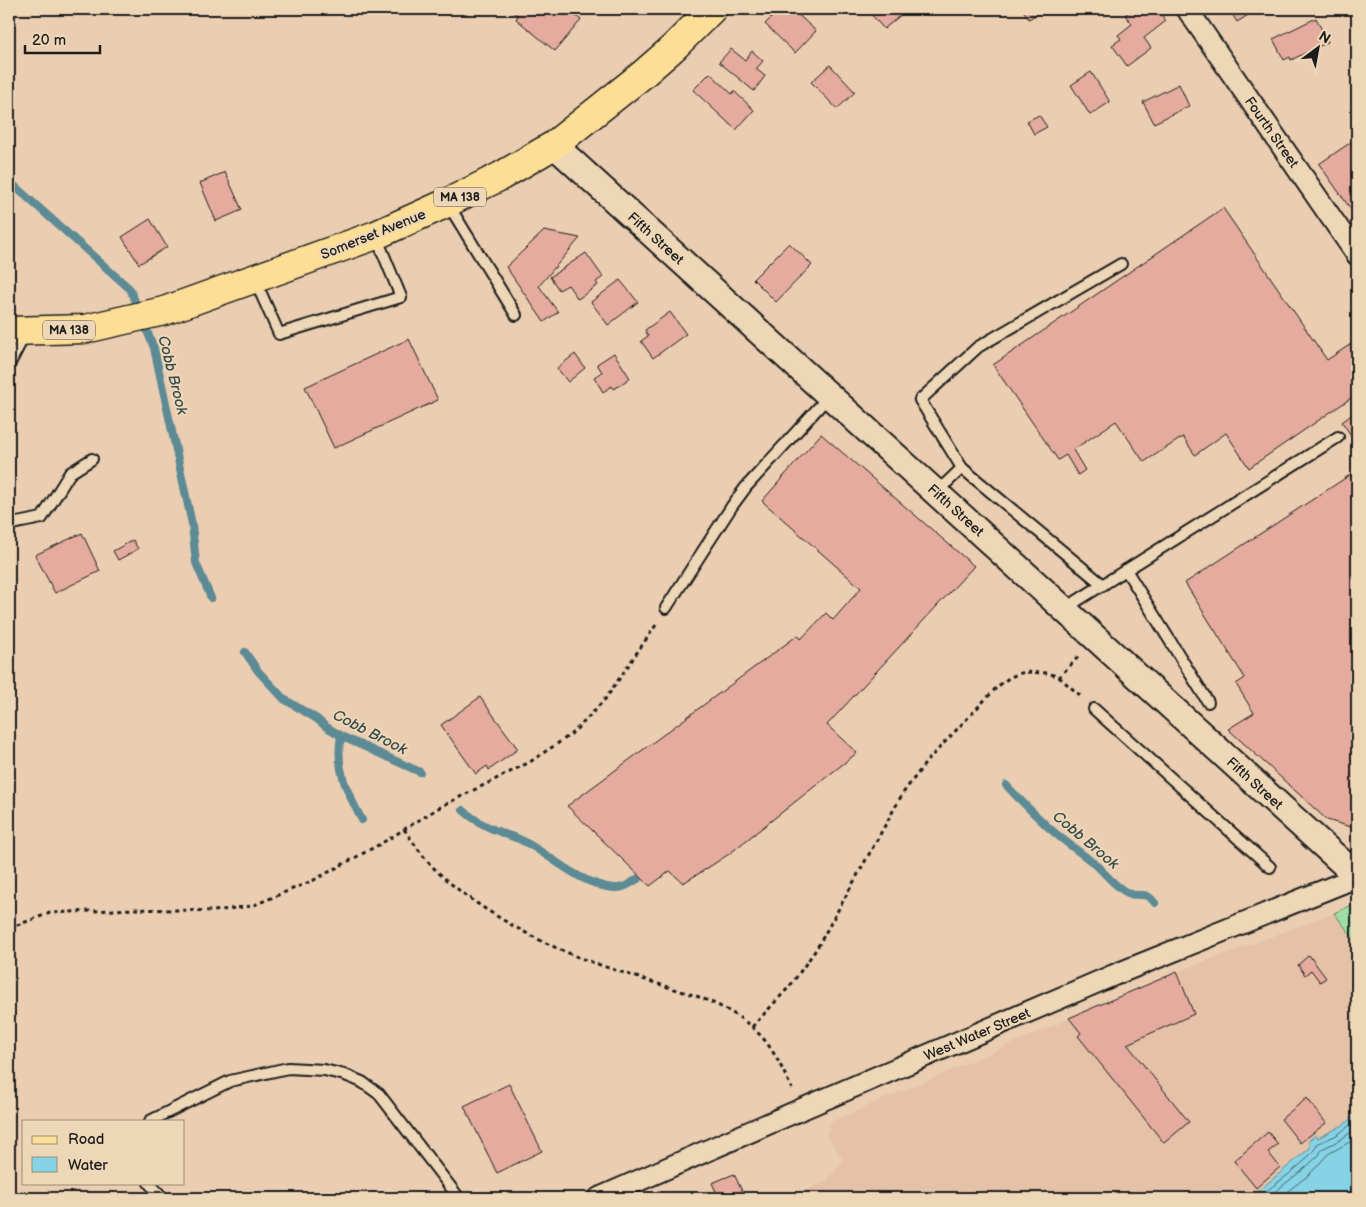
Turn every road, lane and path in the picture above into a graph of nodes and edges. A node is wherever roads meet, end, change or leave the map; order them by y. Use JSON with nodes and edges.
{"nodes":[{"id":1,"x":712,"y":9,"type":"edge"},
{"id":2,"x":1186,"y":9,"type":"edge"},
{"id":3,"x":554,"y":144,"type":"junction"},
{"id":4,"x":447,"y":203,"type":"junction"},
{"id":5,"x":376,"y":235,"type":"junction"},
{"id":6,"x":1357,"y":255,"type":"edge"},
{"id":7,"x":1122,"y":264,"type":"dead end"},
{"id":8,"x":254,"y":279,"type":"junction"},
{"id":9,"x":516,"y":315,"type":"dead end"},
{"id":10,"x":18,"y":331,"type":"edge"},
{"id":11,"x":9,"y":365,"type":"edge"},
{"id":12,"x":829,"y":396,"type":"junction"},
{"id":13,"x":1338,"y":436,"type":"dead end"},
{"id":14,"x":92,"y":459,"type":"dead end"},
{"id":15,"x":962,"y":468,"type":"junction"},
{"id":16,"x":936,"y":493,"type":"junction"},
{"id":17,"x":9,"y":523,"type":"edge"},
{"id":18,"x":1126,"y":570,"type":"junction"},
{"id":19,"x":1103,"y":585,"type":"junction"},
{"id":20,"x":666,"y":608,"type":"joint"},
{"id":21,"x":1064,"y":609,"type":"junction"},
{"id":22,"x":1096,"y":638,"type":"junction"},
{"id":23,"x":1059,"y":677,"type":"junction"},
{"id":24,"x":1208,"y":702,"type":"dead end"},
{"id":25,"x":1094,"y":709,"type":"joint"},
{"id":26,"x":404,"y":829,"type":"junction"},
{"id":27,"x":1270,"y":867,"type":"dead end"},
{"id":28,"x":1357,"y":877,"type":"edge"},
{"id":29,"x":9,"y":928,"type":"edge"},
{"id":30,"x":752,"y":1027,"type":"junction"},
{"id":31,"x":802,"y":1109,"type":"junction"},
{"id":32,"x":152,"y":1120,"type":"edge"},
{"id":33,"x":150,"y":1184,"type":"edge"},
{"id":34,"x":163,"y":1198,"type":"edge"},
{"id":35,"x":459,"y":1198,"type":"edge"},
{"id":36,"x":599,"y":1198,"type":"edge"}],
"edges":[{"from":1,"to":3,"type":"main road","name":"Somerset Avenue","number":"MA 138"},
{"from":2,"to":6,"type":"street","name":"Fourth Street"},
{"from":3,"to":4,"type":"main road","name":"Somerset Avenue","number":"MA 138"},
{"from":3,"to":12,"type":"street","name":"Fifth Street"},
{"from":4,"to":5,"type":"main road","name":"Somerset Avenue","number":"MA 138"},
{"from":4,"to":9,"type":"lane"},
{"from":5,"to":8,"type":"main road","name":"Somerset Avenue","number":"MA 138"},
{"from":5,"to":8,"type":"lane"},
{"from":7,"to":15,"type":"lane"},
{"from":8,"to":10,"type":"main road","name":"Somerset Avenue","number":"MA 138"},
{"from":10,"to":11,"type":"lane"},
{"from":12,"to":16,"type":"street","name":"Fifth Street"},
{"from":12,"to":20,"type":"lane"},
{"from":13,"to":18,"type":"lane"},
{"from":14,"to":17,"type":"lane"},
{"from":15,"to":16,"type":"lane"},
{"from":15,"to":19,"type":"lane"},
{"from":16,"to":21,"type":"street","name":"Fifth Street"},
{"from":18,"to":19,"type":"lane"},
{"from":18,"to":24,"type":"lane"},
{"from":19,"to":21,"type":"lane"},
{"from":20,"to":26,"type":"path"},
{"from":21,"to":22,"type":"street","name":"Fifth Street"},
{"from":22,"to":23,"type":"path"},
{"from":22,"to":28,"type":"street","name":"Fifth Street"},
{"from":23,"to":25,"type":"path"},
{"from":23,"to":30,"type":"path"},
{"from":25,"to":27,"type":"lane"},
{"from":26,"to":29,"type":"path"},
{"from":26,"to":30,"type":"path"},
{"from":28,"to":31,"type":"street","name":"West Water Street"},
{"from":30,"to":31,"type":"path"},
{"from":31,"to":36,"type":"street","name":"West Water Street"},
{"from":32,"to":35,"type":"lane"},
{"from":33,"to":34,"type":"lane"}]}
